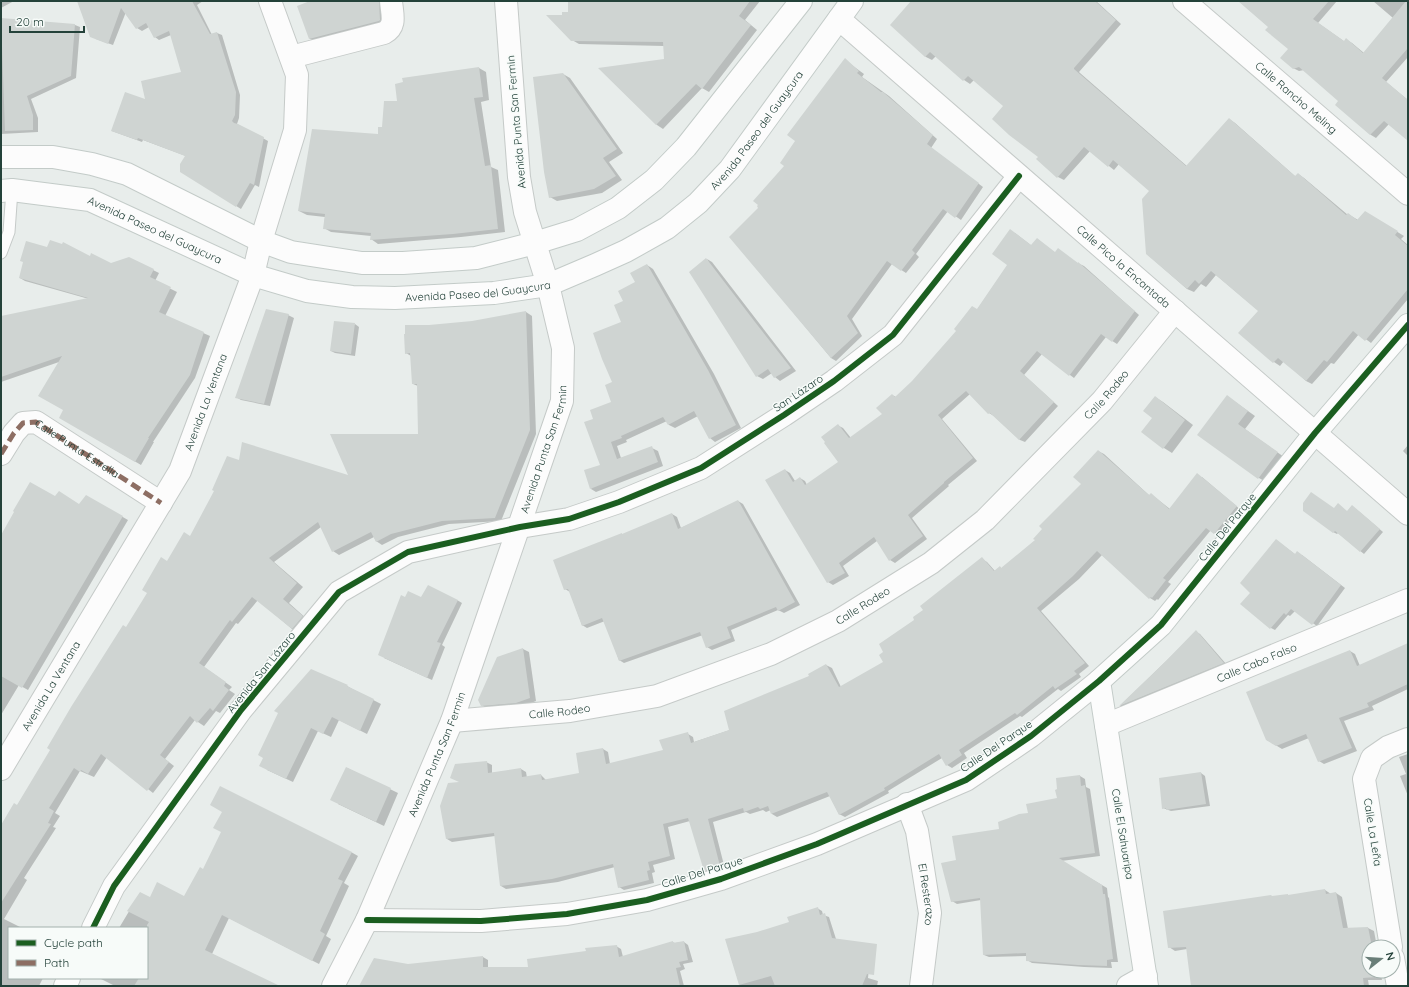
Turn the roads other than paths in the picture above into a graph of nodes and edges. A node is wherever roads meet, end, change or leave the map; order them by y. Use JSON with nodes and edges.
{"nodes":[{"id":1,"x":270,"y":1,"type":"edge"},
{"id":2,"x":391,"y":1,"type":"edge"},
{"id":3,"x":506,"y":1,"type":"edge"},
{"id":4,"x":801,"y":1,"type":"edge"},
{"id":5,"x":852,"y":1,"type":"edge"},
{"id":6,"x":1184,"y":1,"type":"edge"},
{"id":7,"x":839,"y":19,"type":"junction"},
{"id":8,"x":291,"y":57,"type":"junction"},
{"id":9,"x":1,"y":157,"type":"edge"},
{"id":10,"x":1019,"y":176,"type":"junction"},
{"id":11,"x":7,"y":191,"type":"edge"},
{"id":12,"x":1408,"y":194,"type":"edge"},
{"id":13,"x":261,"y":241,"type":"junction"},
{"id":14,"x":535,"y":243,"type":"junction"},
{"id":15,"x":1,"y":253,"type":"edge"},
{"id":16,"x":253,"y":275,"type":"junction"},
{"id":17,"x":548,"y":285,"type":"junction"},
{"id":18,"x":1175,"y":311,"type":"junction"},
{"id":19,"x":1408,"y":325,"type":"edge"},
{"id":20,"x":1315,"y":433,"type":"junction"},
{"id":21,"x":1,"y":454,"type":"edge"},
{"id":22,"x":161,"y":503,"type":"junction"},
{"id":23,"x":1408,"y":514,"type":"edge"},
{"id":24,"x":520,"y":527,"type":"junction"},
{"id":25,"x":1408,"y":600,"type":"edge"},
{"id":26,"x":1099,"y":681,"type":"junction"},
{"id":27,"x":452,"y":721,"type":"junction"},
{"id":28,"x":1106,"y":725,"type":"junction"},
{"id":29,"x":1408,"y":739,"type":"edge"},
{"id":30,"x":1,"y":769,"type":"edge"},
{"id":31,"x":907,"y":804,"type":"junction"},
{"id":32,"x":367,"y":920,"type":"junction"},
{"id":33,"x":94,"y":927,"type":"edge"},
{"id":34,"x":1390,"y":939,"type":"edge"},
{"id":35,"x":1140,"y":983,"type":"edge"},
{"id":36,"x":333,"y":986,"type":"edge"},
{"id":37,"x":921,"y":986,"type":"edge"}],
"edges":[{"from":1,"to":8,"type":"street","name":"Avenida La Ventana"},
{"from":2,"to":8,"type":"street"},
{"from":3,"to":14,"type":"street","name":"Avenida Punta San Fermin"},
{"from":4,"to":14,"type":"street"},
{"from":5,"to":7,"type":"street","name":"Avenida Paseo del Guaycura"},
{"from":6,"to":12,"type":"street","name":"Calle Rancho Meling"},
{"from":7,"to":10,"type":"street","name":"Calle Pico la Encantada"},
{"from":7,"to":17,"type":"street","name":"Avenida Paseo del Guaycura"},
{"from":8,"to":13,"type":"street","name":"Avenida La Ventana"},
{"from":9,"to":13,"type":"street"},
{"from":10,"to":18,"type":"street","name":"Calle Pico la Encantada"},
{"from":10,"to":24,"type":"street","name":"San Lázaro"},
{"from":11,"to":15,"type":"lane"},
{"from":11,"to":16,"type":"street","name":"Avenida Paseo del Guaycura"},
{"from":13,"to":14,"type":"street"},
{"from":13,"to":16,"type":"street","name":"Avenida La Ventana"},
{"from":14,"to":17,"type":"street","name":"Avenida Punta San Fermin"},
{"from":16,"to":17,"type":"street","name":"Avenida Paseo del Guaycura"},
{"from":16,"to":22,"type":"street","name":"Avenida La Ventana"},
{"from":17,"to":24,"type":"street","name":"Avenida Punta San Fermin"},
{"from":18,"to":20,"type":"street","name":"Calle Pico la Encantada"},
{"from":18,"to":27,"type":"street","name":"Calle Rodeo"},
{"from":19,"to":20,"type":"street","name":"Calle Del Parque"},
{"from":20,"to":23,"type":"street","name":"Calle Pico la Encantada"},
{"from":20,"to":26,"type":"street","name":"Calle Del Parque"},
{"from":21,"to":22,"type":"street","name":"Calle Punta Estrella"},
{"from":22,"to":30,"type":"street","name":"Avenida La Ventana"},
{"from":24,"to":27,"type":"street","name":"Avenida Punta San Fermin"},
{"from":24,"to":33,"type":"street","name":"Avenida San Lázaro"},
{"from":25,"to":28,"type":"street","name":"Calle Cabo Falso"},
{"from":26,"to":28,"type":"street","name":"Calle El Sahuaripa"},
{"from":26,"to":31,"type":"street","name":"Calle Del Parque"},
{"from":27,"to":32,"type":"street","name":"Avenida Punta San Fermin"},
{"from":28,"to":35,"type":"street","name":"Calle El Sahuaripa"},
{"from":29,"to":34,"type":"street","name":"Calle La Leña"},
{"from":31,"to":32,"type":"street","name":"Calle Del Parque"},
{"from":31,"to":37,"type":"street","name":"El Resterazo"},
{"from":32,"to":36,"type":"street","name":"Avenida Punta San Fermin"}]}
